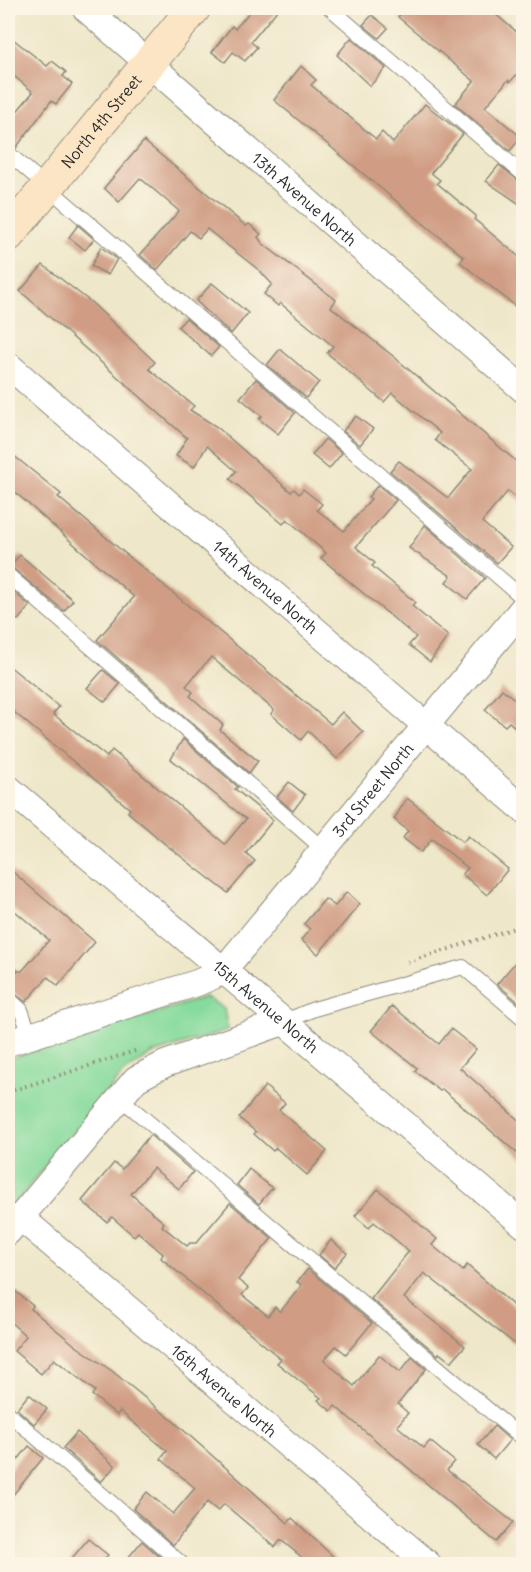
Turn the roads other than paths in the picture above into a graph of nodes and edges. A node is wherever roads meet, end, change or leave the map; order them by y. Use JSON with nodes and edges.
{"nodes":[{"id":1,"x":85,"y":8,"type":"edge"},
{"id":2,"x":194,"y":8,"type":"edge"},
{"id":3,"x":330,"y":8,"type":"edge"},
{"id":4,"x":148,"y":63,"type":"junction"},
{"id":5,"x":8,"y":153,"type":"edge"},
{"id":6,"x":524,"y":175,"type":"edge"},
{"id":7,"x":47,"y":187,"type":"junction"},
{"id":8,"x":8,"y":235,"type":"edge"},
{"id":9,"x":8,"y":365,"type":"edge"},
{"id":10,"x":524,"y":390,"type":"edge"},
{"id":11,"x":8,"y":575,"type":"edge"},
{"id":12,"x":524,"y":599,"type":"edge"},
{"id":13,"x":524,"y":607,"type":"edge"},
{"id":14,"x":425,"y":726,"type":"junction"},
{"id":15,"x":8,"y":788,"type":"edge"},
{"id":16,"x":524,"y":810,"type":"edge"},
{"id":17,"x":322,"y":848,"type":"junction"},
{"id":18,"x":222,"y":972,"type":"junction"},
{"id":19,"x":8,"y":998,"type":"edge"},
{"id":20,"x":524,"y":1019,"type":"edge"},
{"id":21,"x":283,"y":1022,"type":"junction"},
{"id":22,"x":19,"y":1039,"type":"edge"},
{"id":23,"x":119,"y":1097,"type":"junction"},
{"id":24,"x":14,"y":1224,"type":"edge"},
{"id":25,"x":524,"y":1225,"type":"edge"},
{"id":26,"x":8,"y":1413,"type":"edge"},
{"id":27,"x":524,"y":1440,"type":"edge"},
{"id":28,"x":182,"y":1564,"type":"edge"},
{"id":29,"x":428,"y":1564,"type":"edge"}],
"edges":[{"from":1,"to":4,"type":"street","name":"13th Avenue North"},
{"from":2,"to":4,"type":"street","name":"North 4th Street"},
{"from":3,"to":6,"type":"lane"},
{"from":4,"to":7,"type":"street","name":"North 4th Street"},
{"from":4,"to":10,"type":"street","name":"13th Avenue North"},
{"from":5,"to":7,"type":"lane"},
{"from":7,"to":8,"type":"street","name":"North 4th Street"},
{"from":7,"to":12,"type":"lane"},
{"from":9,"to":14,"type":"street","name":"14th Avenue North"},
{"from":11,"to":17,"type":"lane"},
{"from":13,"to":14,"type":"street","name":"3rd Street North"},
{"from":14,"to":16,"type":"street","name":"14th Avenue North"},
{"from":14,"to":17,"type":"street","name":"3rd Street North"},
{"from":15,"to":18,"type":"street","name":"15th Avenue North"},
{"from":17,"to":18,"type":"street","name":"3rd Street North"},
{"from":18,"to":21,"type":"street","name":"15th Avenue North"},
{"from":18,"to":22,"type":"street"},
{"from":19,"to":22,"type":"lane"},
{"from":20,"to":21,"type":"lane"},
{"from":21,"to":23,"type":"street"},
{"from":21,"to":25,"type":"street","name":"15th Avenue North"},
{"from":23,"to":24,"type":"street"},
{"from":23,"to":27,"type":"lane"},
{"from":24,"to":29,"type":"street","name":"16th Avenue North"},
{"from":26,"to":28,"type":"lane"}]}
